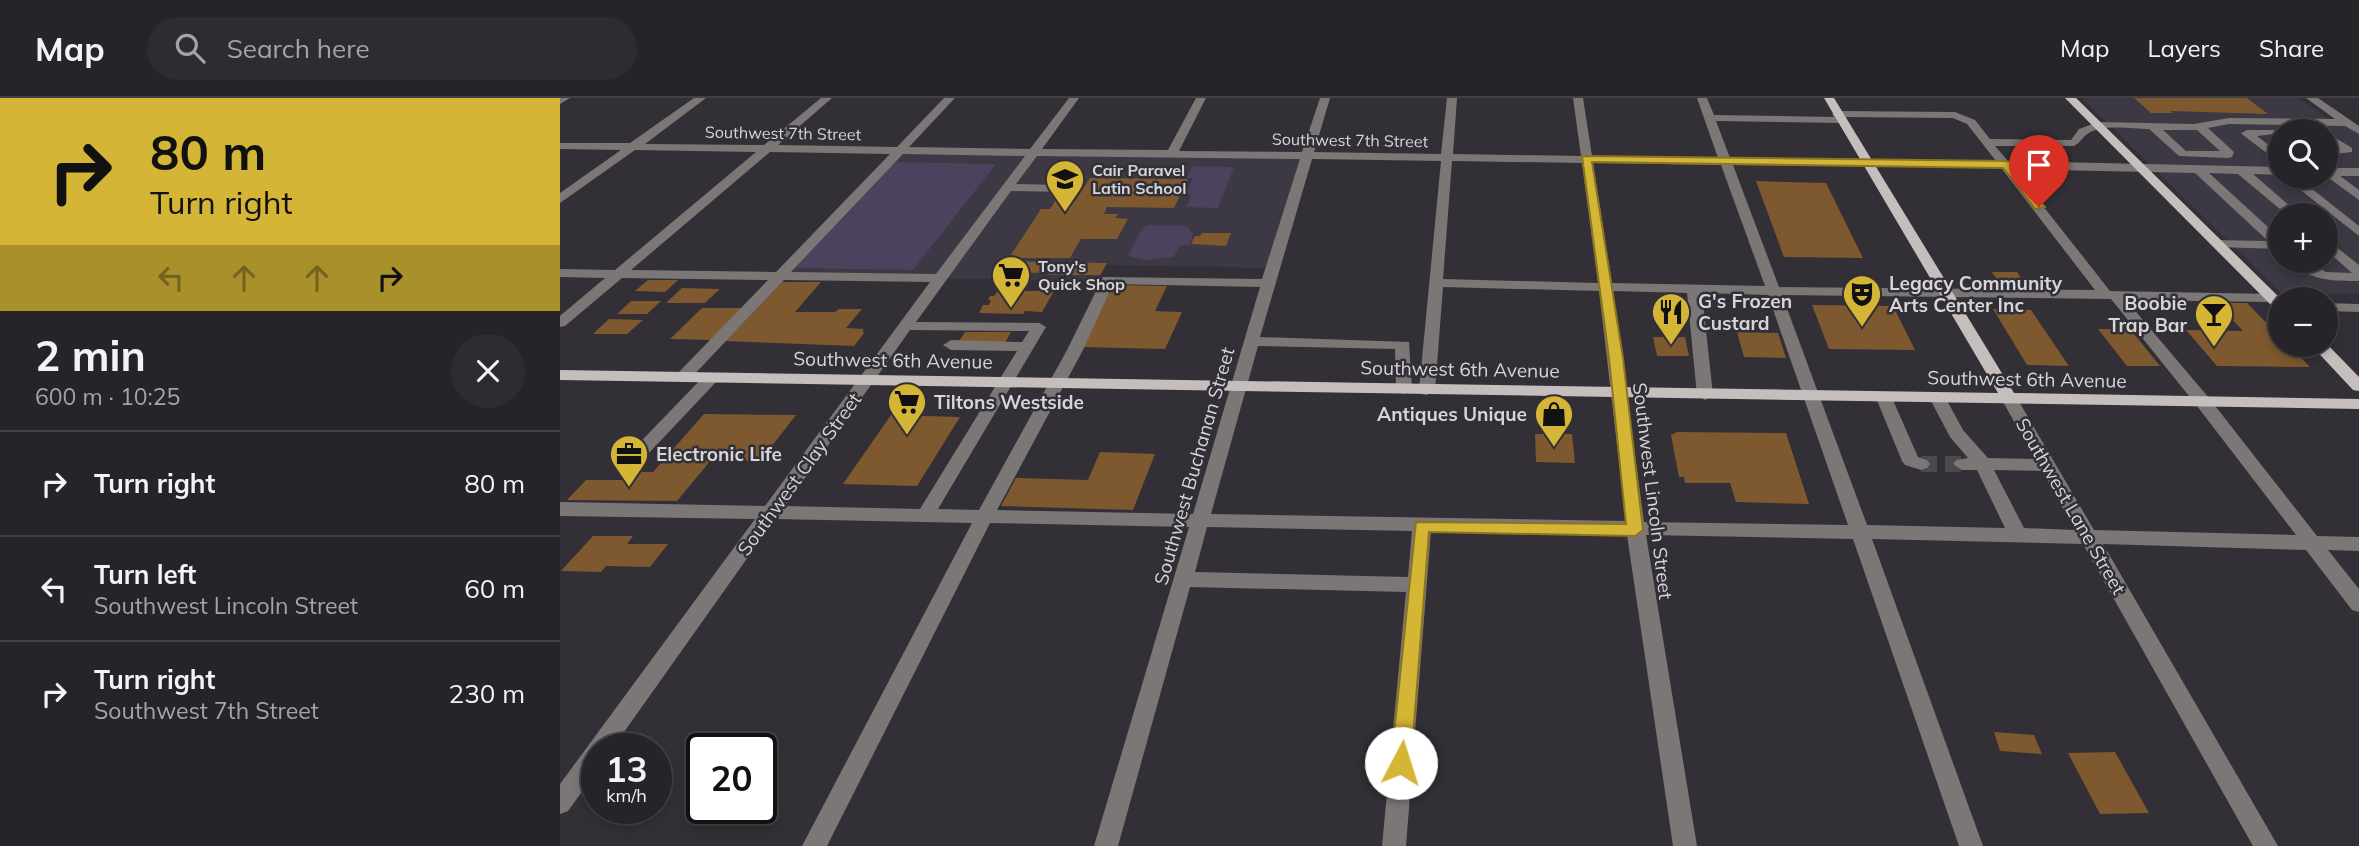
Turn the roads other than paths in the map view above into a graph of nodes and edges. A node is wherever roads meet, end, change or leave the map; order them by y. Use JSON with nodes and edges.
{"nodes":[{"id":1,"x":565,"y":98,"type":"edge"},
{"id":2,"x":701,"y":98,"type":"edge"},
{"id":3,"x":827,"y":98,"type":"edge"},
{"id":4,"x":950,"y":98,"type":"edge"},
{"id":5,"x":1074,"y":98,"type":"edge"},
{"id":6,"x":1201,"y":98,"type":"edge"},
{"id":7,"x":1325,"y":98,"type":"edge"},
{"id":8,"x":1452,"y":98,"type":"edge"},
{"id":9,"x":1578,"y":98,"type":"edge"},
{"id":10,"x":1702,"y":98,"type":"edge"},
{"id":11,"x":1829,"y":98,"type":"edge"},
{"id":12,"x":2070,"y":98,"type":"edge"},
{"id":13,"x":2311,"y":98,"type":"edge"},
{"id":14,"x":560,"y":101,"type":"edge"},
{"id":15,"x":1839,"y":117,"type":"junction"},
{"id":16,"x":1709,"y":118,"type":"junction"},
{"id":17,"x":2350,"y":121,"type":"edge"},
{"id":18,"x":2099,"y":126,"type":"junction"},
{"id":19,"x":2152,"y":126,"type":"junction"},
{"id":20,"x":2199,"y":126,"type":"junction"},
{"id":21,"x":2359,"y":131,"type":"edge"},
{"id":22,"x":2268,"y":132,"type":"edge"},
{"id":23,"x":1988,"y":142,"type":"junction"},
{"id":24,"x":2338,"y":143,"type":"edge"},
{"id":25,"x":560,"y":146,"type":"edge"},
{"id":26,"x":632,"y":147,"type":"junction"},
{"id":27,"x":2268,"y":147,"type":"edge"},
{"id":28,"x":767,"y":149,"type":"junction"},
{"id":29,"x":899,"y":150,"type":"junction"},
{"id":30,"x":2338,"y":151,"type":"edge"},
{"id":31,"x":1034,"y":152,"type":"junction"},
{"id":32,"x":1172,"y":153,"type":"junction"},
{"id":33,"x":1307,"y":156,"type":"junction"},
{"id":34,"x":1448,"y":158,"type":"junction"},
{"id":35,"x":1586,"y":159,"type":"junction"},
{"id":36,"x":1724,"y":161,"type":"junction"},
{"id":37,"x":1866,"y":163,"type":"junction"},
{"id":38,"x":2007,"y":165,"type":"junction"},
{"id":39,"x":2139,"y":167,"type":"junction"},
{"id":40,"x":1077,"y":169,"type":"dead end"},
{"id":41,"x":2199,"y":170,"type":"junction"},
{"id":42,"x":2242,"y":170,"type":"junction"},
{"id":43,"x":2268,"y":171,"type":"edge"},
{"id":44,"x":2338,"y":172,"type":"edge"},
{"id":45,"x":2359,"y":172,"type":"edge"},
{"id":46,"x":2338,"y":180,"type":"edge"},
{"id":47,"x":1008,"y":187,"type":"junction"},
{"id":48,"x":2305,"y":189,"type":"edge"},
{"id":49,"x":2359,"y":196,"type":"edge"},
{"id":50,"x":560,"y":199,"type":"edge"},
{"id":51,"x":2280,"y":203,"type":"edge"},
{"id":52,"x":2359,"y":232,"type":"edge"},
{"id":53,"x":2268,"y":234,"type":"edge"},
{"id":54,"x":2217,"y":243,"type":"junction"},
{"id":55,"x":2268,"y":245,"type":"edge"},
{"id":56,"x":2338,"y":254,"type":"edge"},
{"id":57,"x":560,"y":273,"type":"edge"},
{"id":58,"x":2312,"y":273,"type":"edge"},
{"id":59,"x":618,"y":274,"type":"junction"},
{"id":60,"x":2359,"y":274,"type":"edge"},
{"id":61,"x":782,"y":276,"type":"junction"},
{"id":62,"x":940,"y":278,"type":"junction"},
{"id":63,"x":1269,"y":283,"type":"junction"},
{"id":64,"x":1437,"y":283,"type":"junction"},
{"id":65,"x":1605,"y":288,"type":"junction"},
{"id":66,"x":1694,"y":289,"type":"junction"},
{"id":67,"x":1773,"y":290,"type":"junction"},
{"id":68,"x":1947,"y":292,"type":"junction"},
{"id":69,"x":2268,"y":294,"type":"edge"},
{"id":70,"x":2110,"y":295,"type":"junction"},
{"id":71,"x":2268,"y":302,"type":"edge"},
{"id":72,"x":2338,"y":307,"type":"edge"},
{"id":73,"x":2359,"y":308,"type":"edge"},
{"id":74,"x":560,"y":323,"type":"edge"},
{"id":75,"x":906,"y":326,"type":"junction"},
{"id":76,"x":963,"y":326,"type":"junction"},
{"id":77,"x":1252,"y":341,"type":"junction"},
{"id":78,"x":1028,"y":347,"type":"junction"},
{"id":79,"x":2331,"y":357,"type":"edge"},
{"id":80,"x":560,"y":375,"type":"edge"},
{"id":81,"x":684,"y":377,"type":"junction"},
{"id":82,"x":711,"y":378,"type":"junction"},
{"id":83,"x":867,"y":380,"type":"junction"},
{"id":84,"x":1006,"y":383,"type":"junction"},
{"id":85,"x":1056,"y":384,"type":"junction"},
{"id":86,"x":2359,"y":386,"type":"edge"},
{"id":87,"x":1239,"y":387,"type":"junction"},
{"id":88,"x":1404,"y":389,"type":"junction"},
{"id":89,"x":1427,"y":390,"type":"junction"},
{"id":90,"x":1620,"y":393,"type":"junction"},
{"id":91,"x":1705,"y":395,"type":"junction"},
{"id":92,"x":1811,"y":396,"type":"junction"},
{"id":93,"x":1884,"y":398,"type":"junction"},
{"id":94,"x":1938,"y":399,"type":"junction"},
{"id":95,"x":2010,"y":400,"type":"junction"},
{"id":96,"x":2203,"y":402,"type":"junction"},
{"id":97,"x":2359,"y":404,"type":"edge"},
{"id":98,"x":1982,"y":463,"type":"junction"},
{"id":99,"x":1921,"y":464,"type":"dead end"},
{"id":100,"x":1962,"y":464,"type":"tunnel mouth"},
{"id":101,"x":2048,"y":465,"type":"junction"},
{"id":102,"x":625,"y":468,"type":"dead end"},
{"id":103,"x":560,"y":509,"type":"edge"},
{"id":104,"x":771,"y":513,"type":"junction"},
{"id":105,"x":925,"y":516,"type":"junction"},
{"id":106,"x":984,"y":517,"type":"junction"},
{"id":107,"x":1199,"y":522,"type":"junction"},
{"id":108,"x":1422,"y":526,"type":"junction"},
{"id":109,"x":1635,"y":530,"type":"junction"},
{"id":110,"x":1860,"y":532,"type":"junction"},
{"id":111,"x":2018,"y":535,"type":"junction"},
{"id":112,"x":2088,"y":536,"type":"junction"},
{"id":113,"x":2311,"y":543,"type":"junction"},
{"id":114,"x":2359,"y":544,"type":"edge"},
{"id":115,"x":1183,"y":579,"type":"junction"},
{"id":116,"x":1417,"y":585,"type":"junction"},
{"id":117,"x":2359,"y":604,"type":"edge"},
{"id":118,"x":611,"y":733,"type":"edge"},
{"id":119,"x":581,"y":774,"type":"edge"},
{"id":120,"x":560,"y":803,"type":"edge"},
{"id":121,"x":814,"y":846,"type":"edge"},
{"id":122,"x":1106,"y":846,"type":"edge"},
{"id":123,"x":1394,"y":846,"type":"edge"},
{"id":124,"x":1685,"y":846,"type":"edge"},
{"id":125,"x":1971,"y":846,"type":"edge"},
{"id":126,"x":2266,"y":846,"type":"edge"}],
"edges":[{"from":1,"to":14,"type":"street"},
{"from":2,"to":26,"type":"street"},
{"from":3,"to":28,"type":"street"},
{"from":4,"to":29,"type":"street"},
{"from":5,"to":31,"type":"street","name":"Southwest Clay Street"},
{"from":6,"to":32,"type":"street"},
{"from":7,"to":33,"type":"street","name":"Southwest Buchanan Street"},
{"from":8,"to":34,"type":"street"},
{"from":9,"to":35,"type":"street","name":"Southwest Lincoln Street"},
{"from":10,"to":16,"type":"street"},
{"from":11,"to":15,"type":"main road","name":"Southwest Lane Street"},
{"from":12,"to":18,"type":"main road"},
{"from":13,"to":17,"type":"street"},
{"from":15,"to":16,"type":"street"},
{"from":15,"to":23,"type":"street"},
{"from":15,"to":37,"type":"main road","name":"Southwest Lane Street"},
{"from":16,"to":36,"type":"street"},
{"from":17,"to":20,"type":"street"},
{"from":17,"to":21,"type":"street"},
{"from":18,"to":19,"type":"street"},
{"from":18,"to":23,"type":"street"},
{"from":18,"to":39,"type":"main road"},
{"from":19,"to":20,"type":"street"},
{"from":19,"to":20,"type":"street"},
{"from":22,"to":27,"type":"street"},
{"from":23,"to":38,"type":"street"},
{"from":24,"to":30,"type":"street"},
{"from":25,"to":26,"type":"street","name":"Southwest 7th Street"},
{"from":26,"to":28,"type":"street","name":"Southwest 7th Street"},
{"from":26,"to":50,"type":"street"},
{"from":28,"to":29,"type":"street","name":"Southwest 7th Street"},
{"from":28,"to":59,"type":"street"},
{"from":29,"to":31,"type":"street","name":"Southwest 7th Street"},
{"from":29,"to":61,"type":"street"},
{"from":31,"to":32,"type":"street","name":"Southwest 7th Street"},
{"from":31,"to":47,"type":"street","name":"Southwest Clay Street"},
{"from":32,"to":33,"type":"street","name":"Southwest 7th Street"},
{"from":33,"to":34,"type":"street","name":"Southwest 7th Street"},
{"from":33,"to":63,"type":"street","name":"Southwest Buchanan Street"},
{"from":34,"to":35,"type":"street","name":"Southwest 7th Street"},
{"from":34,"to":64,"type":"street"},
{"from":35,"to":36,"type":"street","name":"Southwest 7th Street"},
{"from":35,"to":65,"type":"street","name":"Southwest Lincoln Street"},
{"from":36,"to":37,"type":"street","name":"Southwest 7th Street"},
{"from":36,"to":67,"type":"street"},
{"from":37,"to":38,"type":"street","name":"Southwest 7th Street"},
{"from":37,"to":68,"type":"main road","name":"Southwest Lane Street"},
{"from":38,"to":39,"type":"street","name":"Southwest 7th Street"},
{"from":38,"to":70,"type":"street"},
{"from":39,"to":41,"type":"street","name":"Southwest 7th Street"},
{"from":39,"to":54,"type":"main road"},
{"from":40,"to":47,"type":"street"},
{"from":41,"to":42,"type":"street","name":"Southwest 7th Street"},
{"from":41,"to":53,"type":"street"},
{"from":42,"to":43,"type":"street","name":"Southwest 7th Street"},
{"from":42,"to":51,"type":"street"},
{"from":44,"to":45,"type":"street"},
{"from":46,"to":49,"type":"street"},
{"from":47,"to":62,"type":"street","name":"Southwest Clay Street"},
{"from":48,"to":52,"type":"street"},
{"from":54,"to":55,"type":"street"},
{"from":54,"to":69,"type":"main road"},
{"from":56,"to":60,"type":"street"},
{"from":57,"to":59,"type":"street"},
{"from":58,"to":60,"type":"street"},
{"from":59,"to":61,"type":"street"},
{"from":59,"to":74,"type":"street"},
{"from":61,"to":62,"type":"street"},
{"from":61,"to":81,"type":"street"},
{"from":62,"to":75,"type":"street","name":"Southwest Clay Street"},
{"from":63,"to":77,"type":"street","name":"Southwest Buchanan Street"},
{"from":63,"to":85,"type":"street"},
{"from":64,"to":65,"type":"street"},
{"from":64,"to":89,"type":"street"},
{"from":65,"to":66,"type":"street"},
{"from":65,"to":90,"type":"street","name":"Southwest Lincoln Street"},
{"from":66,"to":67,"type":"street"},
{"from":66,"to":91,"type":"street"},
{"from":67,"to":68,"type":"street"},
{"from":67,"to":92,"type":"street"},
{"from":68,"to":70,"type":"street"},
{"from":68,"to":95,"type":"main road","name":"Southwest Lane Street"},
{"from":70,"to":71,"type":"street"},
{"from":70,"to":96,"type":"street"},
{"from":72,"to":73,"type":"street"},
{"from":75,"to":76,"type":"street"},
{"from":75,"to":83,"type":"street","name":"Southwest Clay Street"},
{"from":76,"to":78,"type":"street"},
{"from":76,"to":78,"type":"street"},
{"from":77,"to":87,"type":"street","name":"Southwest Buchanan Street"},
{"from":77,"to":88,"type":"street"},
{"from":78,"to":84,"type":"street"},
{"from":79,"to":86,"type":"main road"},
{"from":80,"to":81,"type":"main road","name":"Southwest 6th Avenue"},
{"from":81,"to":82,"type":"main road","name":"Southwest 6th Avenue"},
{"from":82,"to":83,"type":"main road","name":"Southwest 6th Avenue"},
{"from":82,"to":102,"type":"street"},
{"from":83,"to":84,"type":"main road","name":"Southwest 6th Avenue"},
{"from":83,"to":104,"type":"street","name":"Southwest Clay Street"},
{"from":84,"to":85,"type":"main road","name":"Southwest 6th Avenue"},
{"from":84,"to":105,"type":"street"},
{"from":85,"to":87,"type":"main road","name":"Southwest 6th Avenue"},
{"from":85,"to":106,"type":"street"},
{"from":87,"to":88,"type":"main road","name":"Southwest 6th Avenue"},
{"from":87,"to":107,"type":"street","name":"Southwest Buchanan Street"},
{"from":88,"to":89,"type":"main road","name":"Southwest 6th Avenue"},
{"from":89,"to":90,"type":"main road","name":"Southwest 6th Avenue"},
{"from":90,"to":91,"type":"main road","name":"Southwest 6th Avenue"},
{"from":90,"to":109,"type":"street","name":"Southwest Lincoln Street"},
{"from":91,"to":92,"type":"main road","name":"Southwest 6th Avenue"},
{"from":92,"to":93,"type":"main road","name":"Southwest 6th Avenue"},
{"from":92,"to":110,"type":"street"},
{"from":93,"to":94,"type":"main road","name":"Southwest 6th Avenue"},
{"from":93,"to":99,"type":"street"},
{"from":94,"to":95,"type":"main road","name":"Southwest 6th Avenue"},
{"from":94,"to":98,"type":"street"},
{"from":95,"to":96,"type":"main road","name":"Southwest 6th Avenue"},
{"from":95,"to":101,"type":"street","name":"Southwest Lane Street"},
{"from":96,"to":97,"type":"main road","name":"Southwest 6th Avenue"},
{"from":96,"to":113,"type":"street"},
{"from":98,"to":100,"type":"street"},
{"from":98,"to":101,"type":"street"},
{"from":98,"to":111,"type":"street"},
{"from":101,"to":112,"type":"street","name":"Southwest Lane Street"},
{"from":103,"to":104,"type":"street"},
{"from":104,"to":105,"type":"street"},
{"from":104,"to":118,"type":"street","name":"Southwest Clay Street"},
{"from":105,"to":106,"type":"street"},
{"from":106,"to":107,"type":"street"},
{"from":106,"to":121,"type":"street"},
{"from":107,"to":108,"type":"street"},
{"from":107,"to":115,"type":"street","name":"Southwest Buchanan Street"},
{"from":108,"to":109,"type":"street"},
{"from":108,"to":116,"type":"street"},
{"from":109,"to":110,"type":"street"},
{"from":109,"to":124,"type":"street","name":"Southwest Lincoln Street"},
{"from":110,"to":111,"type":"street"},
{"from":110,"to":125,"type":"street"},
{"from":111,"to":112,"type":"street"},
{"from":112,"to":113,"type":"street"},
{"from":112,"to":126,"type":"street","name":"Southwest Lane Street"},
{"from":113,"to":114,"type":"street"},
{"from":113,"to":117,"type":"street"},
{"from":115,"to":116,"type":"street"},
{"from":115,"to":122,"type":"street","name":"Southwest Buchanan Street"},
{"from":116,"to":123,"type":"street"},
{"from":119,"to":120,"type":"street","name":"Southwest Clay Street"}]}
